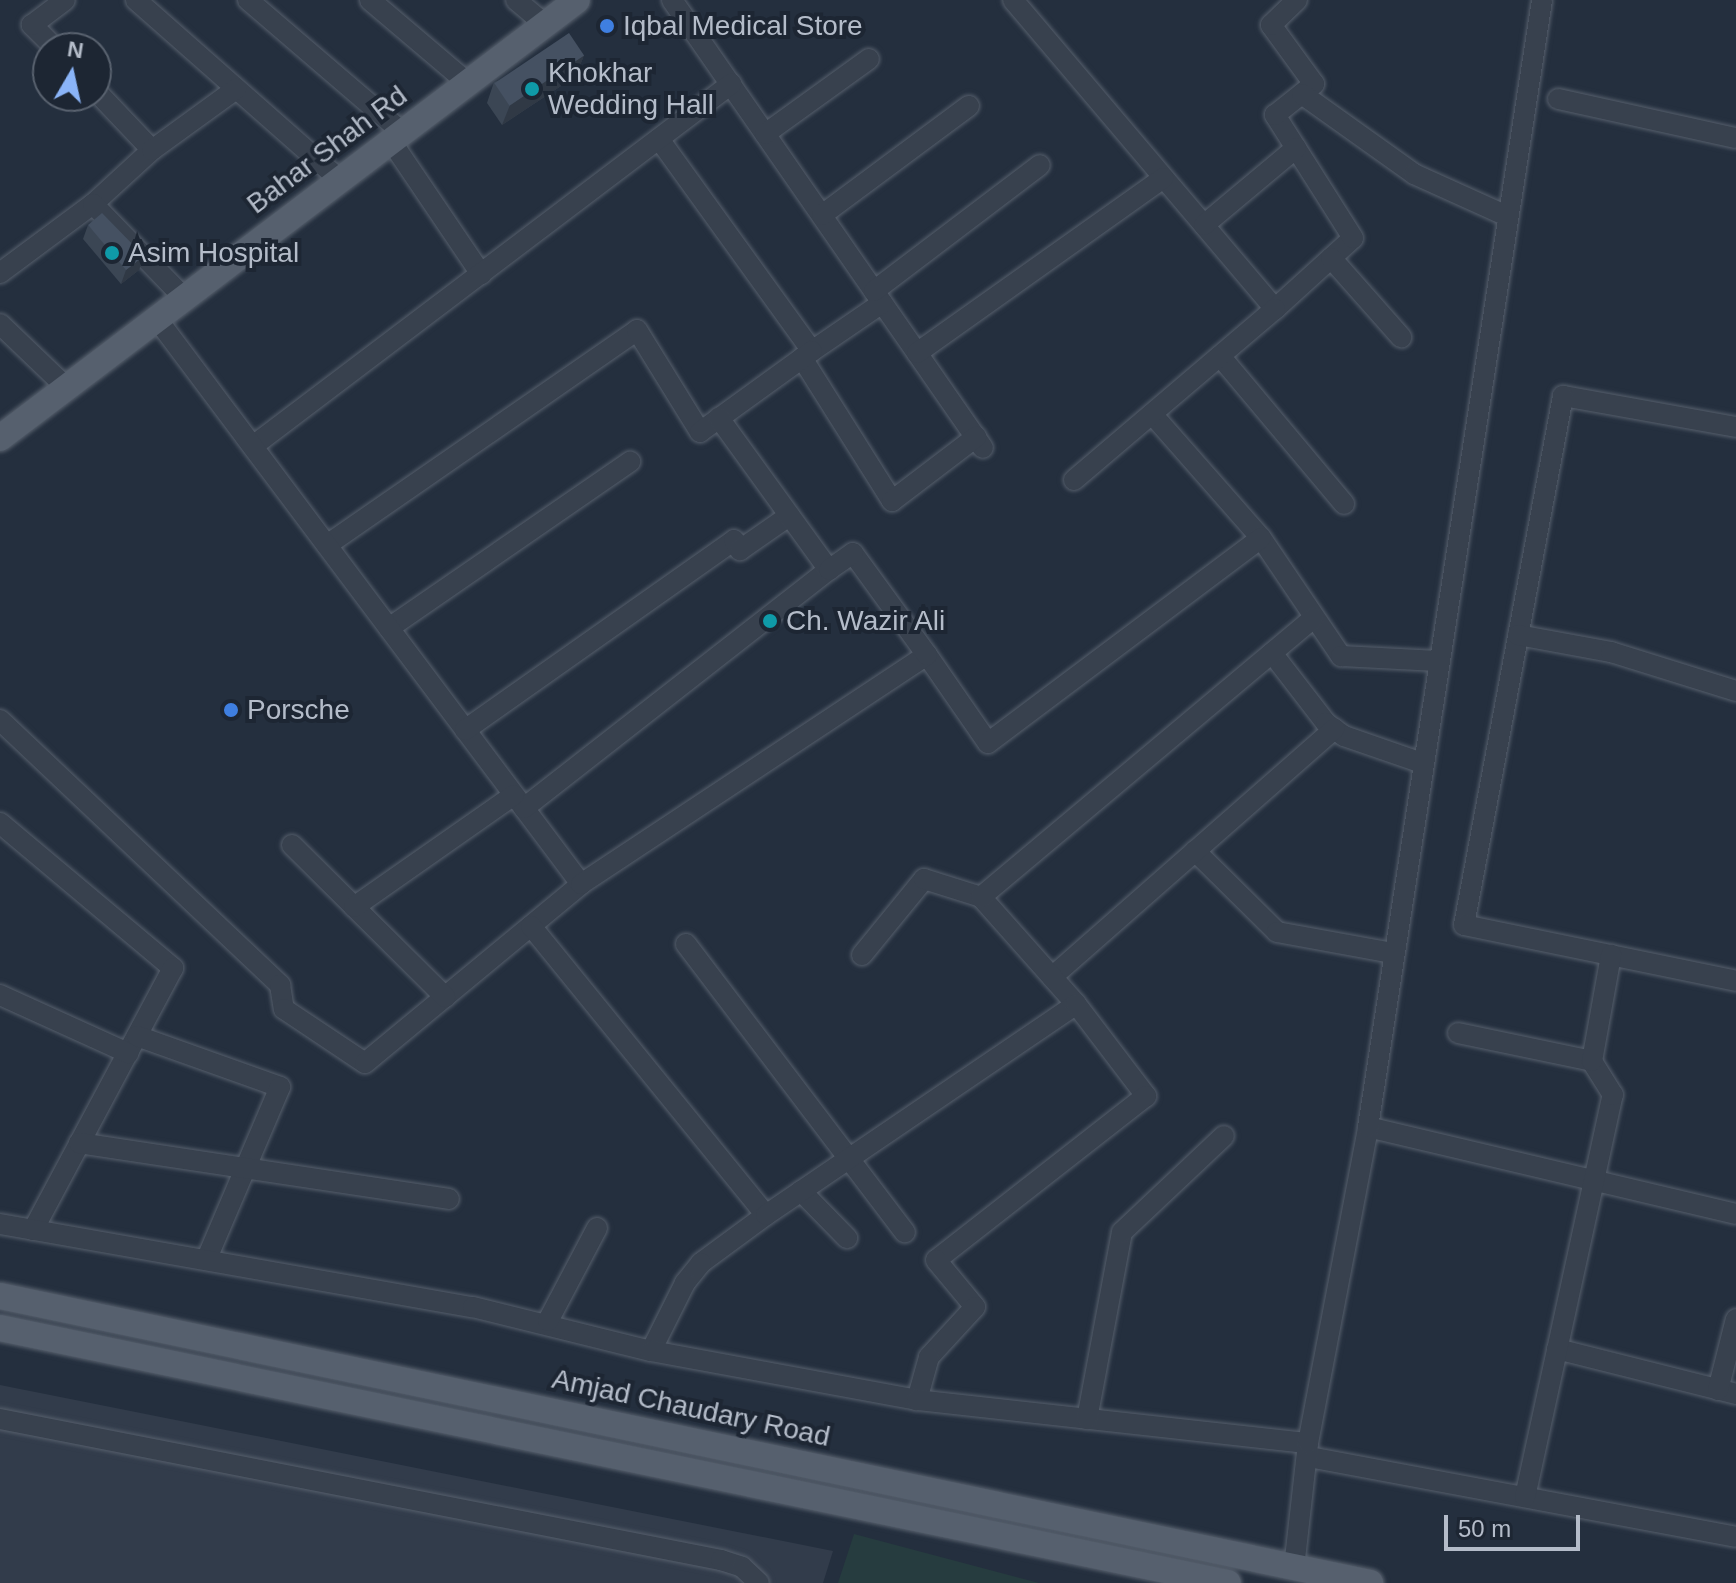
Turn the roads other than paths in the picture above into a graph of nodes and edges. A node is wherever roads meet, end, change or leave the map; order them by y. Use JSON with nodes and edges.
{"nodes":[{"id":1,"x":65,"y":0,"type":"edge"},
{"id":2,"x":136,"y":0,"type":"edge"},
{"id":3,"x":248,"y":0,"type":"edge"},
{"id":4,"x":370,"y":0,"type":"edge"},
{"id":5,"x":516,"y":0,"type":"edge"},
{"id":6,"x":577,"y":0,"type":"edge"},
{"id":7,"x":672,"y":0,"type":"edge"},
{"id":8,"x":1013,"y":0,"type":"edge"},
{"id":9,"x":1297,"y":0,"type":"edge"},
{"id":10,"x":1542,"y":0,"type":"edge"},
{"id":11,"x":545,"y":24,"type":"junction"},
{"id":12,"x":39,"y":32,"type":"edge"},
{"id":13,"x":869,"y":59,"type":"dead end"},
{"id":14,"x":468,"y":83,"type":"junction"},
{"id":15,"x":731,"y":84,"type":"junction"},
{"id":16,"x":236,"y":89,"type":"junction"},
{"id":17,"x":1302,"y":94,"type":"junction"},
{"id":18,"x":1558,"y":99,"type":"dead end"},
{"id":19,"x":969,"y":106,"type":"dead end"},
{"id":20,"x":112,"y":108,"type":"edge"},
{"id":21,"x":765,"y":134,"type":"junction"},
{"id":22,"x":397,"y":137,"type":"junction"},
{"id":23,"x":1736,"y":138,"type":"edge"},
{"id":24,"x":659,"y":139,"type":"junction"},
{"id":25,"x":1296,"y":148,"type":"junction"},
{"id":26,"x":152,"y":150,"type":"junction"},
{"id":27,"x":1040,"y":165,"type":"dead end"},
{"id":28,"x":1163,"y":178,"type":"junction"},
{"id":29,"x":340,"y":180,"type":"junction"},
{"id":30,"x":93,"y":204,"type":"junction"},
{"id":31,"x":822,"y":215,"type":"junction"},
{"id":32,"x":1507,"y":216,"type":"junction"},
{"id":33,"x":1204,"y":225,"type":"junction"},
{"id":34,"x":1331,"y":258,"type":"junction"},
{"id":35,"x":0,"y":273,"type":"edge"},
{"id":36,"x":481,"y":274,"type":"junction"},
{"id":37,"x":878,"y":297,"type":"junction"},
{"id":38,"x":184,"y":298,"type":"junction"},
{"id":39,"x":1275,"y":309,"type":"junction"},
{"id":40,"x":157,"y":319,"type":"junction"},
{"id":41,"x":0,"y":324,"type":"edge"},
{"id":42,"x":1401,"y":337,"type":"dead end"},
{"id":43,"x":917,"y":353,"type":"junction"},
{"id":44,"x":807,"y":355,"type":"junction"},
{"id":45,"x":1220,"y":356,"type":"junction"},
{"id":46,"x":67,"y":388,"type":"junction"},
{"id":47,"x":1152,"y":414,"type":"junction"},
{"id":48,"x":719,"y":418,"type":"junction"},
{"id":49,"x":1736,"y":427,"type":"edge"},
{"id":50,"x":0,"y":438,"type":"edge"},
{"id":51,"x":253,"y":446,"type":"junction"},
{"id":52,"x":630,"y":462,"type":"dead end"},
{"id":53,"x":1074,"y":480,"type":"dead end"},
{"id":54,"x":1344,"y":504,"type":"dead end"},
{"id":55,"x":789,"y":516,"type":"junction"},
{"id":56,"x":1261,"y":538,"type":"junction"},
{"id":57,"x":327,"y":545,"type":"junction"},
{"id":58,"x":829,"y":570,"type":"junction"},
{"id":59,"x":1314,"y":618,"type":"junction"},
{"id":60,"x":389,"y":628,"type":"junction"},
{"id":61,"x":1518,"y":635,"type":"junction"},
{"id":62,"x":1272,"y":653,"type":"junction"},
{"id":63,"x":927,"y":655,"type":"junction"},
{"id":64,"x":1438,"y":661,"type":"junction"},
{"id":65,"x":1736,"y":691,"type":"edge"},
{"id":66,"x":0,"y":720,"type":"edge"},
{"id":67,"x":1334,"y":729,"type":"junction"},
{"id":68,"x":465,"y":730,"type":"junction"},
{"id":69,"x":1422,"y":763,"type":"junction"},
{"id":70,"x":519,"y":801,"type":"junction"},
{"id":71,"x":0,"y":823,"type":"edge"},
{"id":72,"x":292,"y":845,"type":"dead end"},
{"id":73,"x":1195,"y":851,"type":"junction"},
{"id":74,"x":581,"y":884,"type":"junction"},
{"id":75,"x":981,"y":897,"type":"junction"},
{"id":76,"x":354,"y":907,"type":"junction"},
{"id":77,"x":531,"y":926,"type":"junction"},
{"id":78,"x":686,"y":944,"type":"dead end"},
{"id":79,"x":1393,"y":953,"type":"junction"},
{"id":80,"x":862,"y":955,"type":"dead end"},
{"id":81,"x":1611,"y":955,"type":"junction"},
{"id":82,"x":1052,"y":977,"type":"junction"},
{"id":83,"x":1736,"y":981,"type":"edge"},
{"id":84,"x":0,"y":995,"type":"edge"},
{"id":85,"x":445,"y":997,"type":"junction"},
{"id":86,"x":1076,"y":1004,"type":"junction"},
{"id":87,"x":1458,"y":1033,"type":"dead end"},
{"id":88,"x":132,"y":1044,"type":"junction"},
{"id":89,"x":1592,"y":1061,"type":"junction"},
{"id":90,"x":1368,"y":1127,"type":"junction"},
{"id":91,"x":1224,"y":1136,"type":"dead end"},
{"id":92,"x":79,"y":1143,"type":"junction"},
{"id":93,"x":849,"y":1159,"type":"junction"},
{"id":94,"x":242,"y":1166,"type":"junction"},
{"id":95,"x":1595,"y":1181,"type":"junction"},
{"id":96,"x":801,"y":1191,"type":"junction"},
{"id":97,"x":449,"y":1199,"type":"dead end"},
{"id":98,"x":1736,"y":1214,"type":"edge"},
{"id":99,"x":766,"y":1215,"type":"junction"},
{"id":100,"x":0,"y":1224,"type":"edge"},
{"id":101,"x":597,"y":1228,"type":"dead end"},
{"id":102,"x":33,"y":1230,"type":"junction"},
{"id":103,"x":905,"y":1232,"type":"dead end"},
{"id":104,"x":847,"y":1238,"type":"dead end"},
{"id":105,"x":207,"y":1258,"type":"junction"},
{"id":106,"x":0,"y":1296,"type":"edge"},
{"id":107,"x":1736,"y":1319,"type":"edge"},
{"id":108,"x":548,"y":1321,"type":"junction"},
{"id":109,"x":0,"y":1328,"type":"edge"},
{"id":110,"x":1557,"y":1349,"type":"junction"},
{"id":111,"x":651,"y":1351,"type":"junction"},
{"id":112,"x":1727,"y":1392,"type":"edge"},
{"id":113,"x":917,"y":1400,"type":"junction"},
{"id":114,"x":0,"y":1419,"type":"edge"},
{"id":115,"x":1087,"y":1419,"type":"junction"},
{"id":116,"x":1308,"y":1450,"type":"junction"},
{"id":117,"x":1525,"y":1497,"type":"junction"},
{"id":118,"x":1736,"y":1537,"type":"edge"},
{"id":119,"x":1017,"y":1539,"type":"junction"},
{"id":120,"x":1294,"y":1568,"type":"junction"},
{"id":121,"x":759,"y":1583,"type":"edge"},
{"id":122,"x":1164,"y":1583,"type":"edge"},
{"id":123,"x":1228,"y":1583,"type":"edge"},
{"id":124,"x":1370,"y":1583,"type":"edge"}],
"edges":[{"from":1,"to":12,"type":"street"},
{"from":2,"to":16,"type":"street"},
{"from":3,"to":22,"type":"street"},
{"from":4,"to":14,"type":"street"},
{"from":5,"to":11,"type":"street"},
{"from":6,"to":11,"type":"main road","name":"Bahar Shah Rd"},
{"from":7,"to":15,"type":"street"},
{"from":8,"to":28,"type":"street"},
{"from":9,"to":17,"type":"street"},
{"from":10,"to":32,"type":"street"},
{"from":11,"to":14,"type":"main road","name":"Bahar Shah Rd"},
{"from":13,"to":21,"type":"street"},
{"from":14,"to":22,"type":"main road","name":"Bahar Shah Rd"},
{"from":15,"to":21,"type":"street"},
{"from":15,"to":24,"type":"street"},
{"from":16,"to":26,"type":"street"},
{"from":16,"to":29,"type":"street"},
{"from":17,"to":25,"type":"street"},
{"from":17,"to":32,"type":"street"},
{"from":18,"to":23,"type":"street"},
{"from":19,"to":31,"type":"street"},
{"from":20,"to":26,"type":"street"},
{"from":21,"to":31,"type":"street"},
{"from":22,"to":29,"type":"main road","name":"Bahar Shah Rd"},
{"from":22,"to":36,"type":"street"},
{"from":24,"to":36,"type":"street"},
{"from":24,"to":44,"type":"street"},
{"from":25,"to":33,"type":"street"},
{"from":25,"to":34,"type":"street"},
{"from":26,"to":30,"type":"street"},
{"from":27,"to":37,"type":"street"},
{"from":28,"to":33,"type":"street"},
{"from":28,"to":43,"type":"street"},
{"from":29,"to":38,"type":"main road","name":"Bahar Shah Rd"},
{"from":30,"to":35,"type":"street"},
{"from":30,"to":38,"type":"street"},
{"from":31,"to":37,"type":"street"},
{"from":32,"to":64,"type":"street"},
{"from":33,"to":39,"type":"street"},
{"from":34,"to":39,"type":"street"},
{"from":34,"to":42,"type":"street"},
{"from":36,"to":51,"type":"street"},
{"from":37,"to":43,"type":"street"},
{"from":37,"to":44,"type":"street"},
{"from":38,"to":40,"type":"main road","name":"Bahar Shah Rd"},
{"from":39,"to":45,"type":"street"},
{"from":40,"to":46,"type":"main road","name":"Bahar Shah Rd"},
{"from":40,"to":51,"type":"street"},
{"from":41,"to":46,"type":"street"},
{"from":43,"to":44,"type":"street"},
{"from":44,"to":48,"type":"street"},
{"from":45,"to":47,"type":"street"},
{"from":45,"to":54,"type":"street"},
{"from":46,"to":50,"type":"main road","name":"Bahar Shah Rd"},
{"from":47,"to":53,"type":"street"},
{"from":47,"to":56,"type":"street"},
{"from":48,"to":55,"type":"street"},
{"from":48,"to":57,"type":"street"},
{"from":49,"to":61,"type":"street"},
{"from":51,"to":57,"type":"street"},
{"from":52,"to":60,"type":"street"},
{"from":55,"to":58,"type":"street"},
{"from":55,"to":68,"type":"street"},
{"from":56,"to":59,"type":"street"},
{"from":56,"to":63,"type":"street"},
{"from":57,"to":60,"type":"street"},
{"from":58,"to":63,"type":"street"},
{"from":58,"to":70,"type":"street"},
{"from":59,"to":62,"type":"street"},
{"from":59,"to":64,"type":"street"},
{"from":60,"to":68,"type":"street"},
{"from":61,"to":65,"type":"street"},
{"from":61,"to":81,"type":"street"},
{"from":62,"to":67,"type":"street"},
{"from":62,"to":75,"type":"street"},
{"from":63,"to":74,"type":"street"},
{"from":64,"to":69,"type":"street"},
{"from":66,"to":85,"type":"street"},
{"from":67,"to":69,"type":"street"},
{"from":67,"to":73,"type":"street"},
{"from":68,"to":70,"type":"street"},
{"from":69,"to":79,"type":"street"},
{"from":70,"to":74,"type":"street"},
{"from":70,"to":76,"type":"street"},
{"from":71,"to":88,"type":"street"},
{"from":72,"to":76,"type":"street"},
{"from":73,"to":79,"type":"street"},
{"from":73,"to":82,"type":"street"},
{"from":74,"to":77,"type":"street"},
{"from":75,"to":80,"type":"street"},
{"from":75,"to":82,"type":"street"},
{"from":76,"to":85,"type":"street"},
{"from":77,"to":85,"type":"street"},
{"from":77,"to":99,"type":"street"},
{"from":78,"to":93,"type":"street"},
{"from":79,"to":90,"type":"street"},
{"from":81,"to":83,"type":"street"},
{"from":81,"to":89,"type":"street"},
{"from":82,"to":86,"type":"street"},
{"from":84,"to":88,"type":"street"},
{"from":86,"to":93,"type":"street"},
{"from":86,"to":113,"type":"street"},
{"from":87,"to":89,"type":"street"},
{"from":88,"to":92,"type":"street"},
{"from":88,"to":94,"type":"street"},
{"from":89,"to":95,"type":"street"},
{"from":90,"to":95,"type":"street"},
{"from":90,"to":116,"type":"street"},
{"from":91,"to":115,"type":"street"},
{"from":92,"to":94,"type":"street"},
{"from":92,"to":102,"type":"street"},
{"from":93,"to":96,"type":"street"},
{"from":93,"to":103,"type":"street"},
{"from":94,"to":97,"type":"street"},
{"from":94,"to":105,"type":"street"},
{"from":95,"to":98,"type":"street"},
{"from":95,"to":110,"type":"street"},
{"from":96,"to":99,"type":"street"},
{"from":96,"to":104,"type":"street"},
{"from":99,"to":111,"type":"street"},
{"from":100,"to":102,"type":"street"},
{"from":101,"to":108,"type":"street"},
{"from":102,"to":105,"type":"street"},
{"from":105,"to":108,"type":"street"},
{"from":106,"to":120,"type":"main road","name":"Amjad Chaudary Road"},
{"from":107,"to":112,"type":"street"},
{"from":108,"to":111,"type":"street"},
{"from":109,"to":119,"type":"main road"},
{"from":110,"to":112,"type":"street"},
{"from":110,"to":117,"type":"street"},
{"from":111,"to":113,"type":"street"},
{"from":113,"to":115,"type":"street"},
{"from":114,"to":121,"type":"street"},
{"from":115,"to":116,"type":"street"},
{"from":116,"to":117,"type":"street"},
{"from":116,"to":120,"type":"street"},
{"from":117,"to":118,"type":"street"},
{"from":119,"to":122,"type":"street"},
{"from":119,"to":123,"type":"main road"},
{"from":120,"to":124,"type":"main road","name":"Amjad Chaudary Road"}]}
